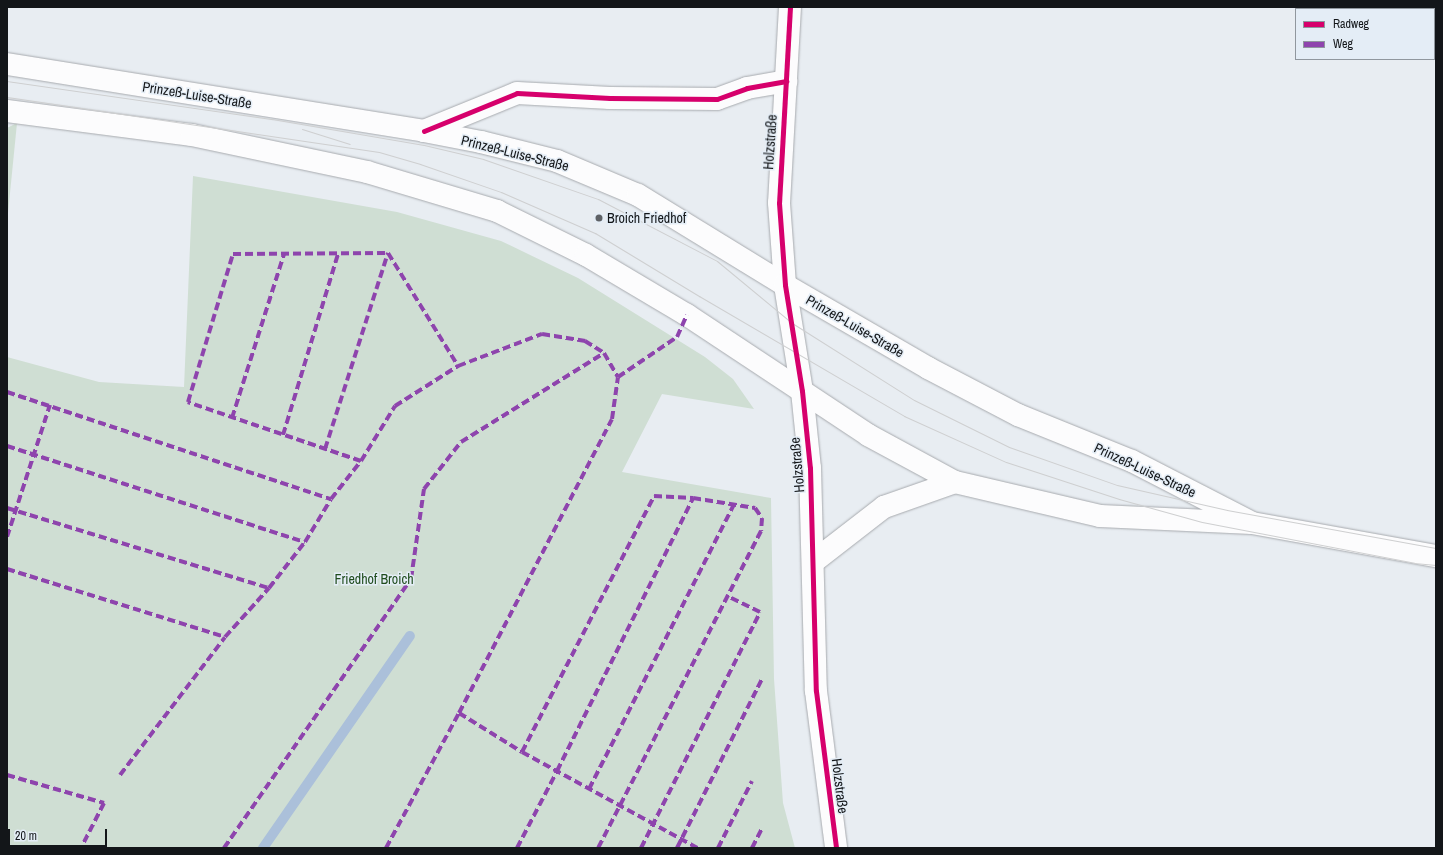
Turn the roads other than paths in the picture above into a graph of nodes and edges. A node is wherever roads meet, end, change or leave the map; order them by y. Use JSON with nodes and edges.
{"nodes":[{"id":1,"x":790,"y":7,"type":"edge"},
{"id":2,"x":7,"y":64,"type":"edge"},
{"id":3,"x":786,"y":81,"type":"junction"},
{"id":4,"x":7,"y":111,"type":"edge"},
{"id":5,"x":424,"y":131,"type":"junction"},
{"id":6,"x":785,"y":285,"type":"junction"},
{"id":7,"x":802,"y":391,"type":"junction"},
{"id":8,"x":955,"y":482,"type":"junction"},
{"id":9,"x":1252,"y":523,"type":"junction"},
{"id":10,"x":1436,"y":556,"type":"edge"},
{"id":11,"x":813,"y":562,"type":"junction"},
{"id":12,"x":836,"y":848,"type":"edge"}],
"edges":[{"from":1,"to":3,"type":"main road","name":"Holzstraße"},
{"from":2,"to":5,"type":"main road","name":"Prinzeß-Luise-Straße"},
{"from":3,"to":5,"type":"main road"},
{"from":3,"to":6,"type":"main road","name":"Holzstraße"},
{"from":4,"to":7,"type":"main road","name":"Prinzeß-Luise-Straße"},
{"from":5,"to":6,"type":"main road","name":"Prinzeß-Luise-Straße"},
{"from":6,"to":7,"type":"main road","name":"Holzstraße"},
{"from":6,"to":9,"type":"main road","name":"Prinzeß-Luise-Straße"},
{"from":7,"to":8,"type":"main road","name":"Prinzeß-Luise-Straße"},
{"from":7,"to":11,"type":"main road","name":"Holzstraße"},
{"from":8,"to":9,"type":"main road","name":"Prinzeß-Luise-Straße"},
{"from":8,"to":11,"type":"main road"},
{"from":9,"to":10,"type":"main road","name":"Prinzeß-Luise-Straße"},
{"from":11,"to":12,"type":"main road","name":"Holzstraße"}]}
